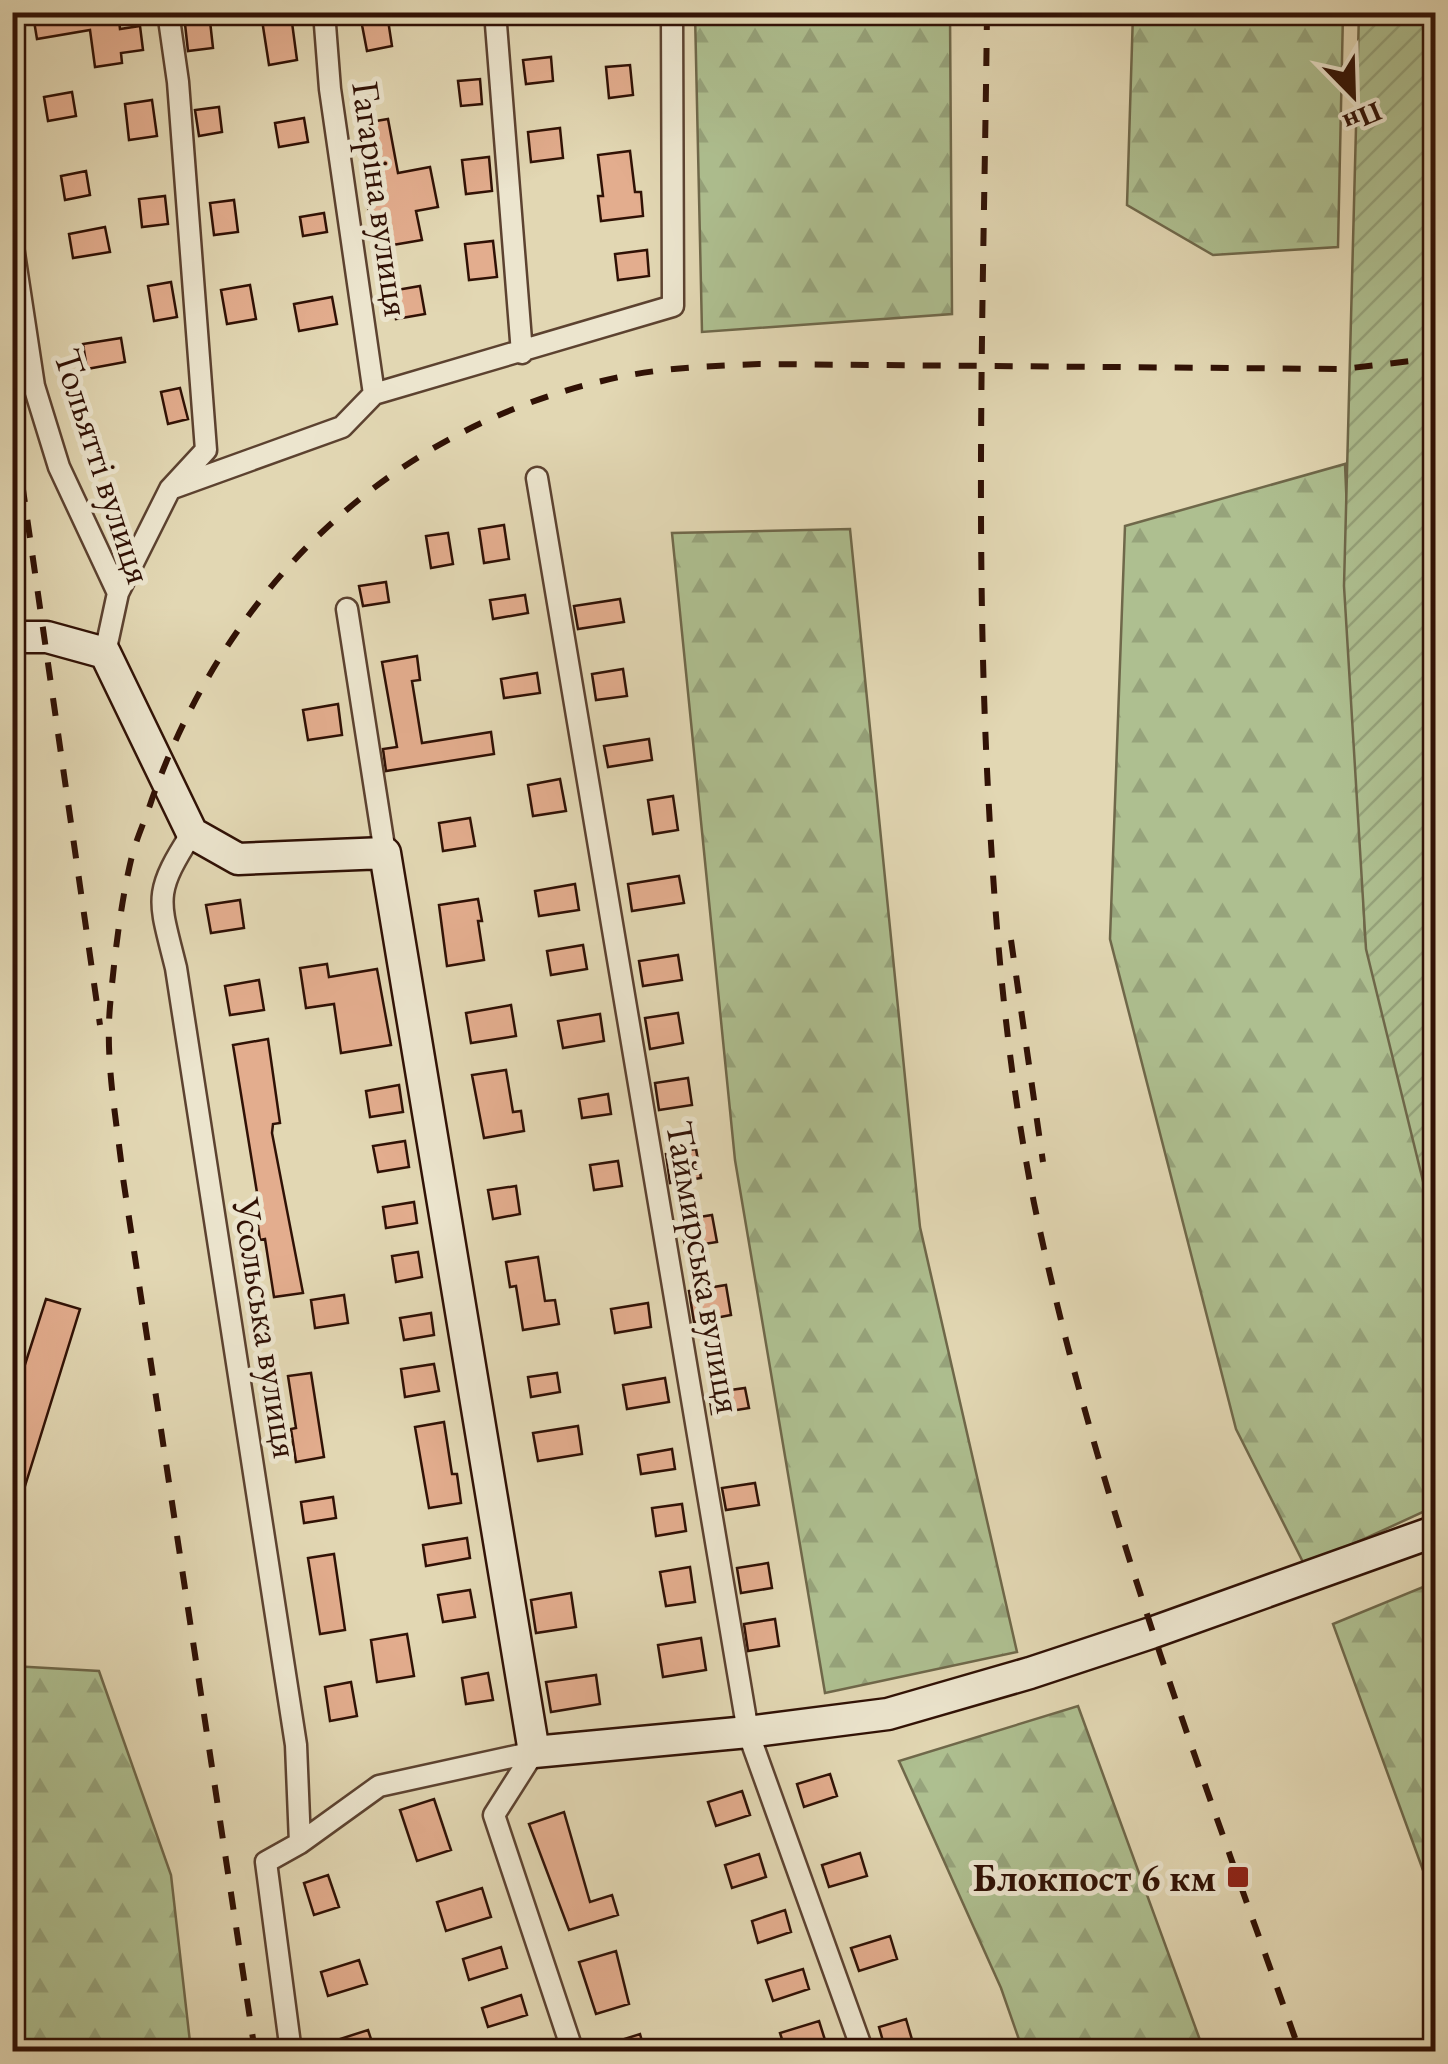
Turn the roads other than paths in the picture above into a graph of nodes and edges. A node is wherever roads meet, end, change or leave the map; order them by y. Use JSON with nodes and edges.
{"nodes":[{"id":1,"x":168,"y":12,"type":"edge"},
{"id":2,"x":324,"y":12,"type":"edge"},
{"id":3,"x":495,"y":12,"type":"edge"},
{"id":4,"x":672,"y":12,"type":"edge"},
{"id":5,"x":12,"y":240,"type":"edge"},
{"id":6,"x":522,"y":353,"type":"junction"},
{"id":7,"x":374,"y":394,"type":"junction"},
{"id":8,"x":537,"y":478,"type":"dead end"},
{"id":9,"x":170,"y":489,"type":"junction"},
{"id":10,"x":118,"y":593,"type":"junction"},
{"id":11,"x":347,"y":609,"type":"dead end"},
{"id":12,"x":12,"y":637,"type":"edge"},
{"id":13,"x":106,"y":653,"type":"junction"},
{"id":14,"x":192,"y":833,"type":"junction"},
{"id":15,"x":385,"y":852,"type":"junction"},
{"id":16,"x":1436,"y":1531,"type":"edge"},
{"id":17,"x":748,"y":1732,"type":"junction"},
{"id":18,"x":534,"y":1752,"type":"junction"},
{"id":19,"x":300,"y":1843,"type":"junction"},
{"id":20,"x":291,"y":2052,"type":"edge"},
{"id":21,"x":572,"y":2052,"type":"edge"},
{"id":22,"x":863,"y":2052,"type":"edge"}],
"edges":[{"from":1,"to":9,"type":"street"},
{"from":2,"to":7,"type":"street","name":"Гагаріна вулиця"},
{"from":3,"to":6,"type":"street"},
{"from":4,"to":6,"type":"street"},
{"from":5,"to":10,"type":"street","name":"Тольятті вулиця"},
{"from":6,"to":7,"type":"street"},
{"from":7,"to":9,"type":"street"},
{"from":8,"to":17,"type":"street","name":"Таймирська вулиця"},
{"from":9,"to":10,"type":"street"},
{"from":10,"to":13,"type":"street","name":"Тольятті вулиця"},
{"from":11,"to":15,"type":"street"},
{"from":12,"to":13,"type":"main road"},
{"from":13,"to":14,"type":"main road"},
{"from":14,"to":15,"type":"main road"},
{"from":14,"to":19,"type":"street","name":"Усольська вулиця"},
{"from":15,"to":18,"type":"main road"},
{"from":16,"to":17,"type":"main road"},
{"from":17,"to":18,"type":"main road"},
{"from":17,"to":22,"type":"street","name":"Таймирська вулиця"},
{"from":18,"to":19,"type":"street"},
{"from":18,"to":21,"type":"street"},
{"from":19,"to":20,"type":"street"}]}
